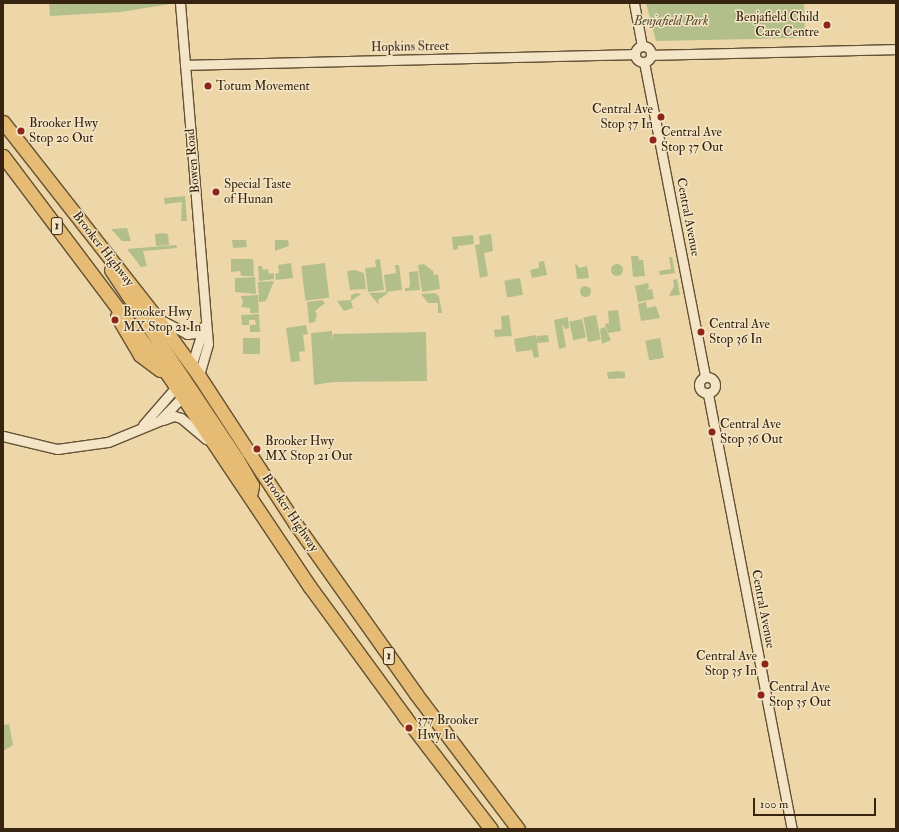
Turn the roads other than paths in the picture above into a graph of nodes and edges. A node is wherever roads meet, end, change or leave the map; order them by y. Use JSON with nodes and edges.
{"nodes":[{"id":1,"x":180,"y":3,"type":"edge"},
{"id":2,"x":634,"y":3,"type":"edge"},
{"id":3,"x":642,"y":46,"type":"junction"},
{"id":4,"x":896,"y":49,"type":"edge"},
{"id":5,"x":635,"y":54,"type":"junction"},
{"id":6,"x":652,"y":55,"type":"junction"},
{"id":7,"x":644,"y":62,"type":"junction"},
{"id":8,"x":185,"y":65,"type":"junction"},
{"id":9,"x":3,"y":122,"type":"edge"},
{"id":10,"x":3,"y":156,"type":"edge"},
{"id":11,"x":88,"y":228,"type":"junction"},
{"id":12,"x":156,"y":317,"type":"junction"},
{"id":13,"x":205,"y":323,"type":"junction"},
{"id":14,"x":195,"y":372,"type":"junction"},
{"id":15,"x":183,"y":388,"type":"junction"},
{"id":16,"x":156,"y":422,"type":"junction"},
{"id":17,"x":138,"y":430,"type":"junction"},
{"id":18,"x":3,"y":436,"type":"edge"},
{"id":19,"x":223,"y":456,"type":"junction"},
{"id":20,"x":250,"y":498,"type":"junction"},
{"id":21,"x":491,"y":829,"type":"edge"},
{"id":22,"x":518,"y":829,"type":"edge"},
{"id":23,"x":792,"y":829,"type":"edge"}],
"edges":[{"from":1,"to":8,"type":"street","name":"Bowen Road"},
{"from":2,"to":3,"type":"street"},
{"from":3,"to":5,"type":"street"},
{"from":3,"to":6,"type":"street"},
{"from":4,"to":6,"type":"street"},
{"from":5,"to":7,"type":"street"},
{"from":5,"to":8,"type":"street","name":"Hopkins Street"},
{"from":6,"to":7,"type":"street"},
{"from":7,"to":23,"type":"street","name":"Central Avenue"},
{"from":8,"to":13,"type":"street","name":"Bowen Road"},
{"from":9,"to":11,"type":"highway","name":"Brooker Highway","number":"1"},
{"from":10,"to":15,"type":"highway","name":"Brooker Highway","number":"1"},
{"from":11,"to":12,"type":"highway","name":"Brooker Highway","number":"1"},
{"from":11,"to":15,"type":"highway"},
{"from":12,"to":13,"type":"street"},
{"from":12,"to":14,"type":"highway","name":"Brooker Highway","number":"1"},
{"from":13,"to":14,"type":"street","name":"Bowen Road"},
{"from":14,"to":15,"type":"highway","name":"Bowen Road"},
{"from":14,"to":22,"type":"highway","name":"Brooker Highway","number":"1"},
{"from":15,"to":16,"type":"street"},
{"from":15,"to":17,"type":"street"},
{"from":15,"to":19,"type":"highway","name":"Brooker Highway","number":"1"},
{"from":15,"to":20,"type":"highway"},
{"from":16,"to":17,"type":"street"},
{"from":16,"to":19,"type":"street"},
{"from":17,"to":18,"type":"street"},
{"from":19,"to":20,"type":"highway","name":"Brooker Highway","number":"1"},
{"from":20,"to":21,"type":"highway","name":"Brooker Highway","number":"1"}]}
